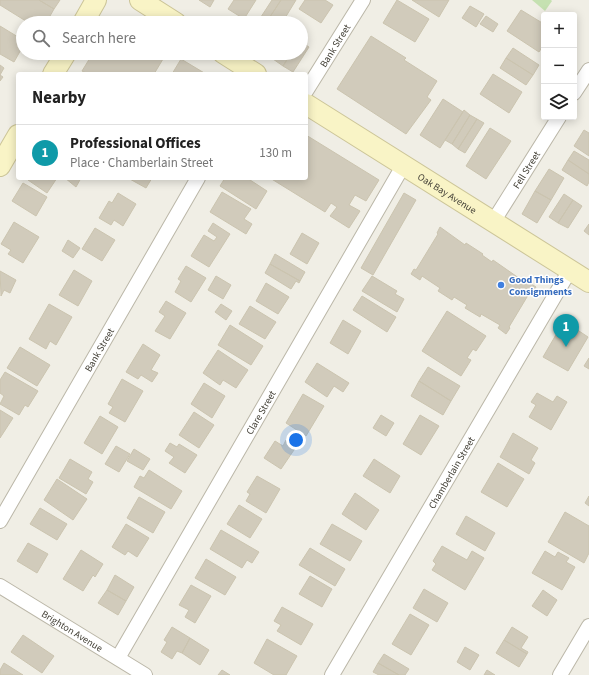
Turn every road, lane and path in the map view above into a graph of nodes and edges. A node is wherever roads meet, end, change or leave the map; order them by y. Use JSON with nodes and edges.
{"nodes":[{"id":1,"x":96,"y":0,"type":"edge"},
{"id":2,"x":140,"y":0,"type":"edge"},
{"id":3,"x":363,"y":0,"type":"edge"},
{"id":4,"x":87,"y":16,"type":"edge"},
{"id":5,"x":165,"y":16,"type":"edge"},
{"id":6,"x":62,"y":60,"type":"edge"},
{"id":7,"x":234,"y":60,"type":"edge"},
{"id":8,"x":589,"y":70,"type":"edge"},
{"id":9,"x":54,"y":72,"type":"edge"},
{"id":10,"x":253,"y":72,"type":"edge"},
{"id":11,"x":308,"y":88,"type":"edge"},
{"id":12,"x":577,"y":88,"type":"edge"},
{"id":13,"x":308,"y":105,"type":"edge"},
{"id":14,"x":557,"y":120,"type":"edge"},
{"id":15,"x":16,"y":138,"type":"edge"},
{"id":16,"x":0,"y":166,"type":"edge"},
{"id":17,"x":403,"y":166,"type":"junction"},
{"id":18,"x":197,"y":180,"type":"edge"},
{"id":19,"x":493,"y":222,"type":"junction"},
{"id":20,"x":570,"y":270,"type":"junction"},
{"id":21,"x":589,"y":282,"type":"edge"},
{"id":22,"x":0,"y":521,"type":"edge"},
{"id":23,"x":2,"y":589,"type":"edge"},
{"id":24,"x":589,"y":626,"type":"edge"},
{"id":25,"x":118,"y":658,"type":"junction"},
{"id":26,"x":145,"y":675,"type":"edge"},
{"id":27,"x":332,"y":675,"type":"edge"},
{"id":28,"x":560,"y":675,"type":"edge"}],
"edges":[{"from":1,"to":4,"type":"main road"},
{"from":2,"to":5,"type":"main road"},
{"from":3,"to":11,"type":"street","name":"Bank Street"},
{"from":6,"to":9,"type":"main road"},
{"from":7,"to":10,"type":"main road"},
{"from":8,"to":12,"type":"street"},
{"from":13,"to":17,"type":"main road","name":"Oak Bay Avenue"},
{"from":14,"to":19,"type":"street","name":"Fell Street"},
{"from":15,"to":16,"type":"main road"},
{"from":17,"to":19,"type":"main road","name":"Oak Bay Avenue"},
{"from":17,"to":25,"type":"street","name":"Clare Street"},
{"from":18,"to":22,"type":"street","name":"Bank Street"},
{"from":19,"to":20,"type":"main road","name":"Oak Bay Avenue"},
{"from":20,"to":21,"type":"main road","name":"Oak Bay Avenue"},
{"from":20,"to":27,"type":"street","name":"Chamberlain Street"},
{"from":23,"to":25,"type":"street","name":"Brighton Avenue"},
{"from":24,"to":28,"type":"street"},
{"from":25,"to":26,"type":"street","name":"Brighton Avenue"}]}
